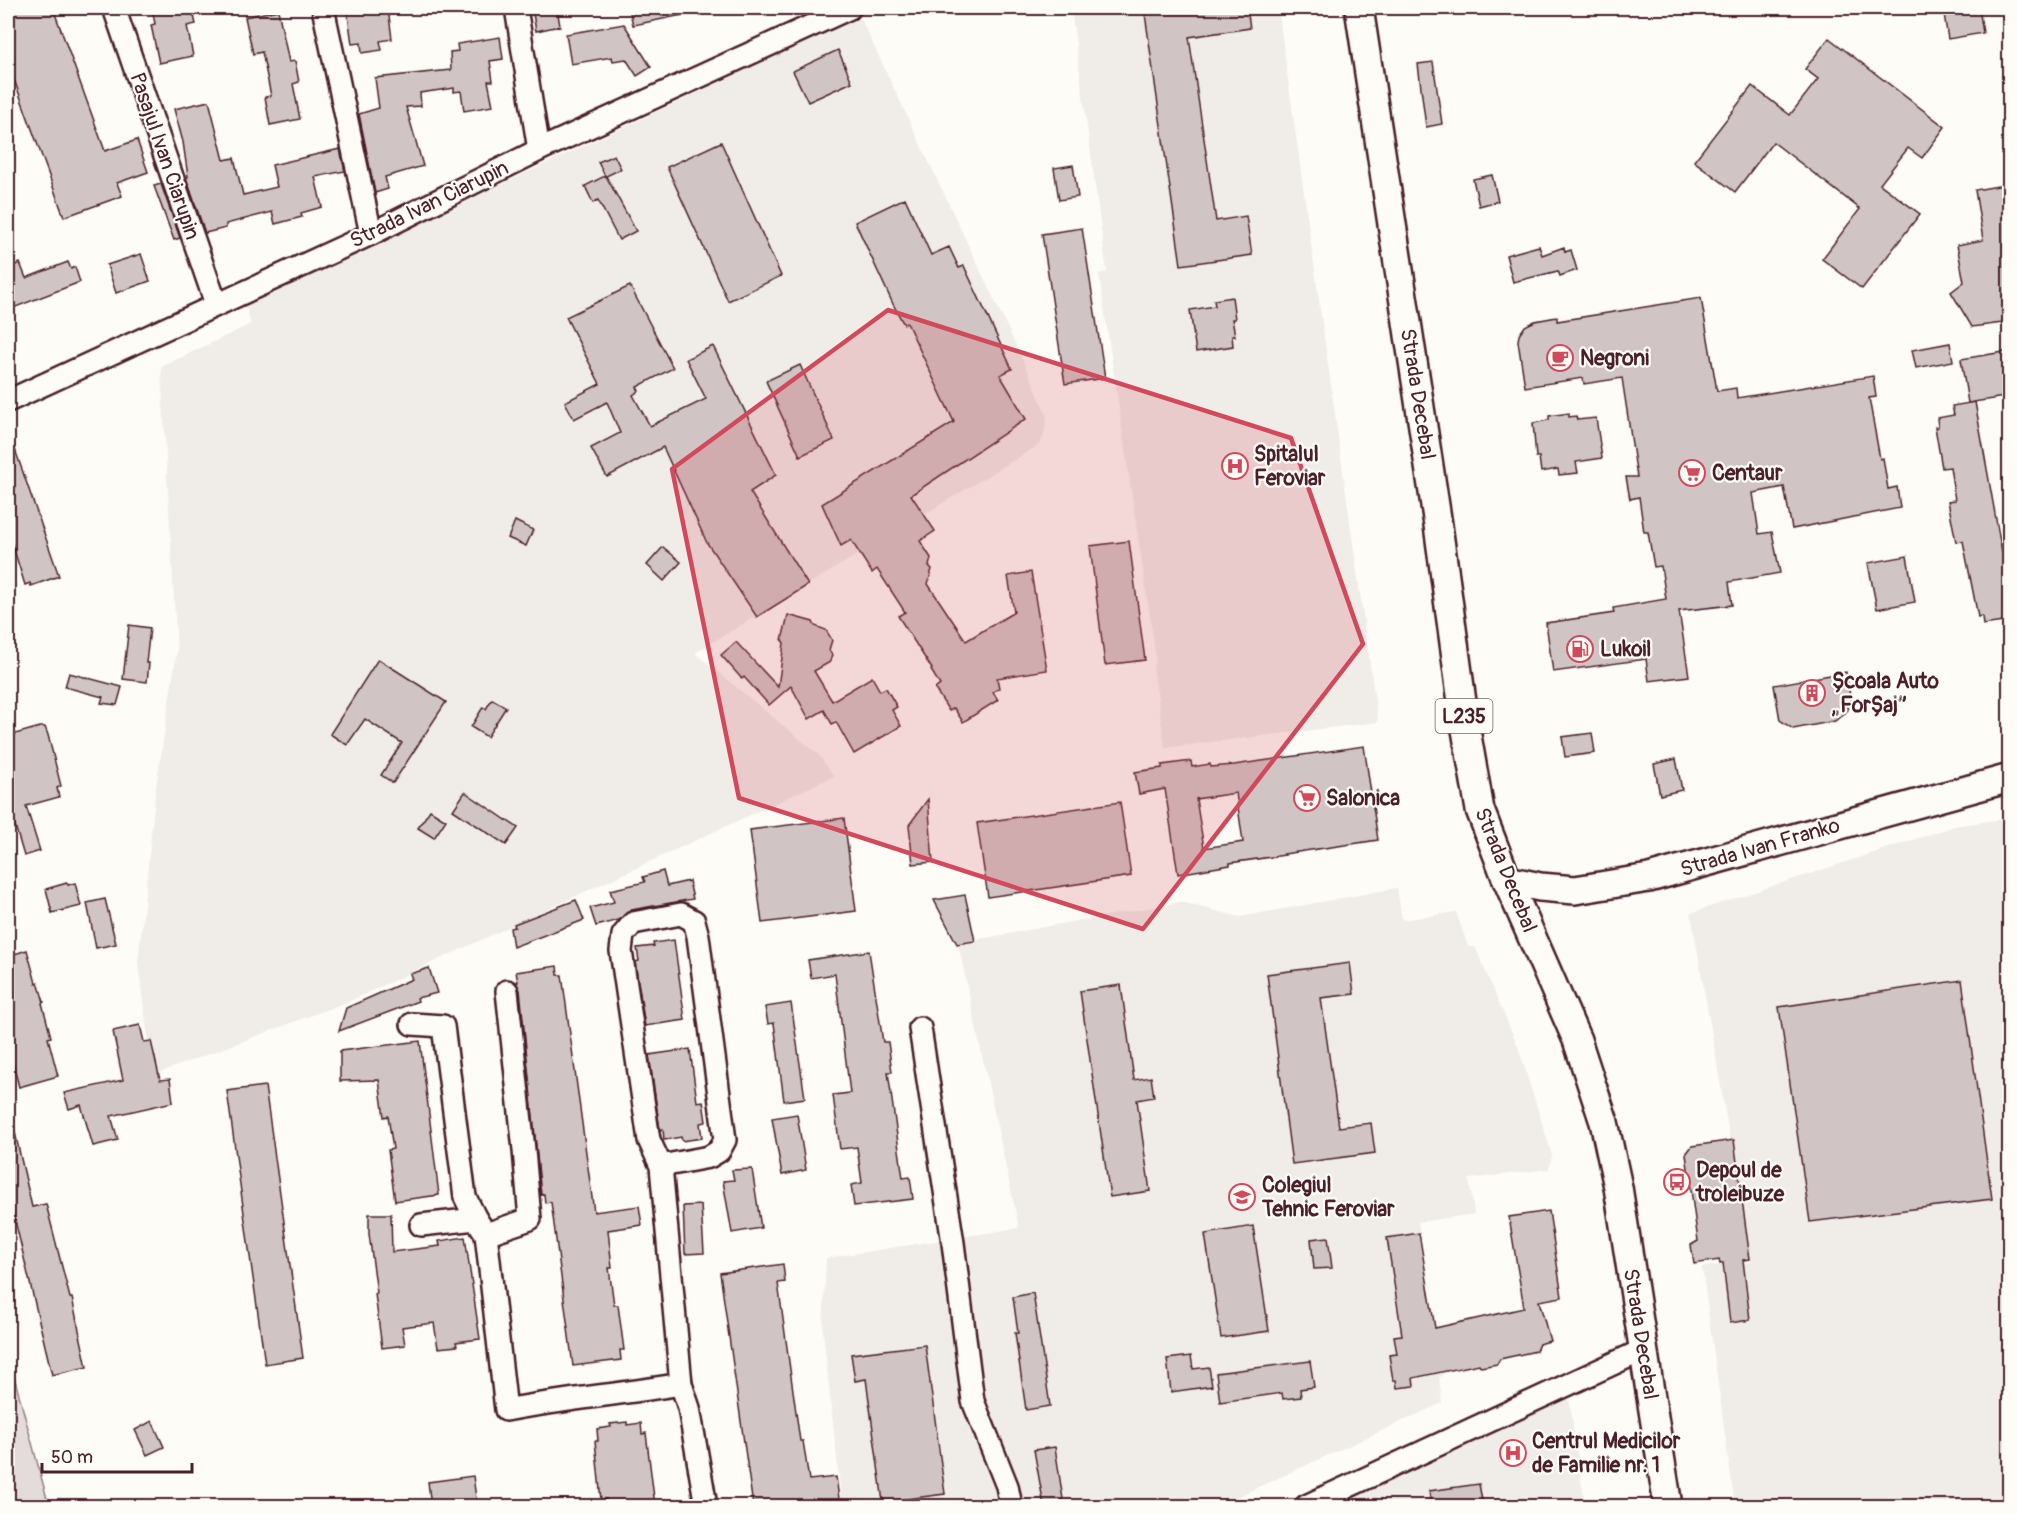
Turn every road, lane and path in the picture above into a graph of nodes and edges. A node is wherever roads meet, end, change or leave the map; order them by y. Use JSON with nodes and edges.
{"nodes":[{"id":1,"x":114,"y":8,"type":"edge"},
{"id":2,"x":323,"y":8,"type":"edge"},
{"id":3,"x":516,"y":8,"type":"edge"},
{"id":4,"x":850,"y":8,"type":"edge"},
{"id":5,"x":1359,"y":8,"type":"edge"},
{"id":6,"x":539,"y":150,"type":"junction"},
{"id":7,"x":371,"y":234,"type":"junction"},
{"id":8,"x":216,"y":304,"type":"junction"},
{"id":9,"x":8,"y":401,"type":"edge"},
{"id":10,"x":2010,"y":778,"type":"edge"},
{"id":11,"x":1507,"y":880,"type":"junction"},
{"id":12,"x":507,"y":991,"type":"dead end"},
{"id":13,"x":412,"y":1024,"type":"dead end"},
{"id":14,"x":920,"y":1028,"type":"dead end"},
{"id":15,"x":661,"y":1166,"type":"junction"},
{"id":16,"x":421,"y":1226,"type":"dead end"},
{"id":17,"x":481,"y":1227,"type":"junction"},
{"id":18,"x":1644,"y":1349,"type":"junction"},
{"id":19,"x":681,"y":1384,"type":"junction"},
{"id":20,"x":706,"y":1506,"type":"edge"},
{"id":21,"x":1011,"y":1506,"type":"edge"},
{"id":22,"x":1306,"y":1506,"type":"edge"},
{"id":23,"x":1668,"y":1506,"type":"edge"}],
"edges":[{"from":1,"to":8,"type":"street","name":"Pasajul Ivan Ciarupin"},
{"from":2,"to":7,"type":"street"},
{"from":3,"to":6,"type":"street"},
{"from":4,"to":6,"type":"street","name":"Strada Ivan Ciarupin"},
{"from":5,"to":11,"type":"main road","name":"Strada Decebal","number":"L235"},
{"from":6,"to":7,"type":"street","name":"Strada Ivan Ciarupin"},
{"from":7,"to":8,"type":"street","name":"Strada Ivan Ciarupin"},
{"from":8,"to":9,"type":"street","name":"Strada Ivan Ciarupin"},
{"from":10,"to":11,"type":"main road","name":"Strada Ivan Franko"},
{"from":11,"to":18,"type":"main road","name":"Strada Decebal","number":"L235"},
{"from":12,"to":17,"type":"street"},
{"from":13,"to":17,"type":"street"},
{"from":14,"to":21,"type":"street"},
{"from":15,"to":15,"type":"street"},
{"from":15,"to":19,"type":"street"},
{"from":16,"to":17,"type":"street"},
{"from":17,"to":19,"type":"street"},
{"from":18,"to":22,"type":"street"},
{"from":18,"to":23,"type":"main road","name":"Strada Decebal","number":"L235"},
{"from":19,"to":20,"type":"street"}]}
